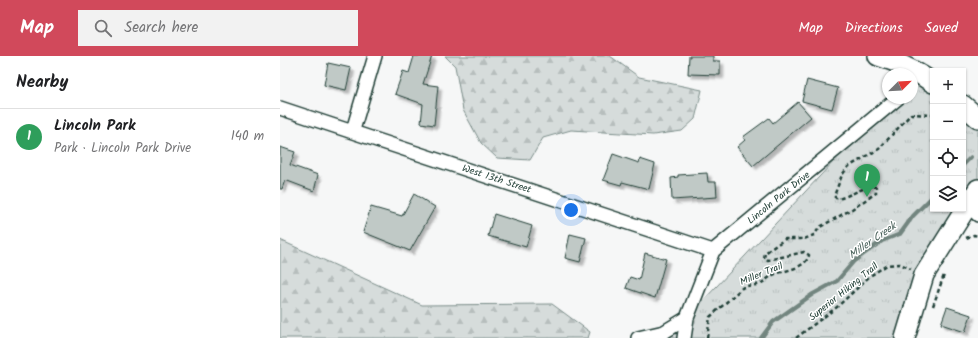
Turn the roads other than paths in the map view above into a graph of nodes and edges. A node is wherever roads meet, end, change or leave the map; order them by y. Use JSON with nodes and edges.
{"nodes":[{"id":1,"x":375,"y":56,"type":"edge"},
{"id":2,"x":878,"y":56,"type":"edge"},
{"id":3,"x":903,"y":68,"type":"edge"},
{"id":4,"x":918,"y":79,"type":"edge"},
{"id":5,"x":930,"y":82,"type":"edge"},
{"id":6,"x":891,"y":104,"type":"edge"},
{"id":7,"x":280,"y":108,"type":"edge"},
{"id":8,"x":966,"y":108,"type":"edge"},
{"id":9,"x":978,"y":118,"type":"edge"},
{"id":10,"x":352,"y":130,"type":"junction"},
{"id":11,"x":978,"y":189,"type":"edge"},
{"id":12,"x":974,"y":210,"type":"edge"},
{"id":13,"x":713,"y":251,"type":"junction"},
{"id":14,"x":687,"y":318,"type":"junction"},
{"id":15,"x":638,"y":338,"type":"edge"},
{"id":16,"x":684,"y":338,"type":"edge"},
{"id":17,"x":905,"y":338,"type":"edge"}],
"edges":[{"from":1,"to":10,"type":"street"},
{"from":2,"to":3,"type":"street"},
{"from":4,"to":5,"type":"street"},
{"from":6,"to":13,"type":"street","name":"Lincoln Park Drive"},
{"from":7,"to":10,"type":"street","name":"West 13th Street"},
{"from":8,"to":9,"type":"street"},
{"from":10,"to":13,"type":"street","name":"West 13th Street"},
{"from":11,"to":12,"type":"street"},
{"from":12,"to":17,"type":"street"},
{"from":13,"to":14,"type":"street","name":"Lincoln Park Drive"},
{"from":14,"to":15,"type":"street"},
{"from":14,"to":16,"type":"street","name":"Lincoln Park Drive"}]}
